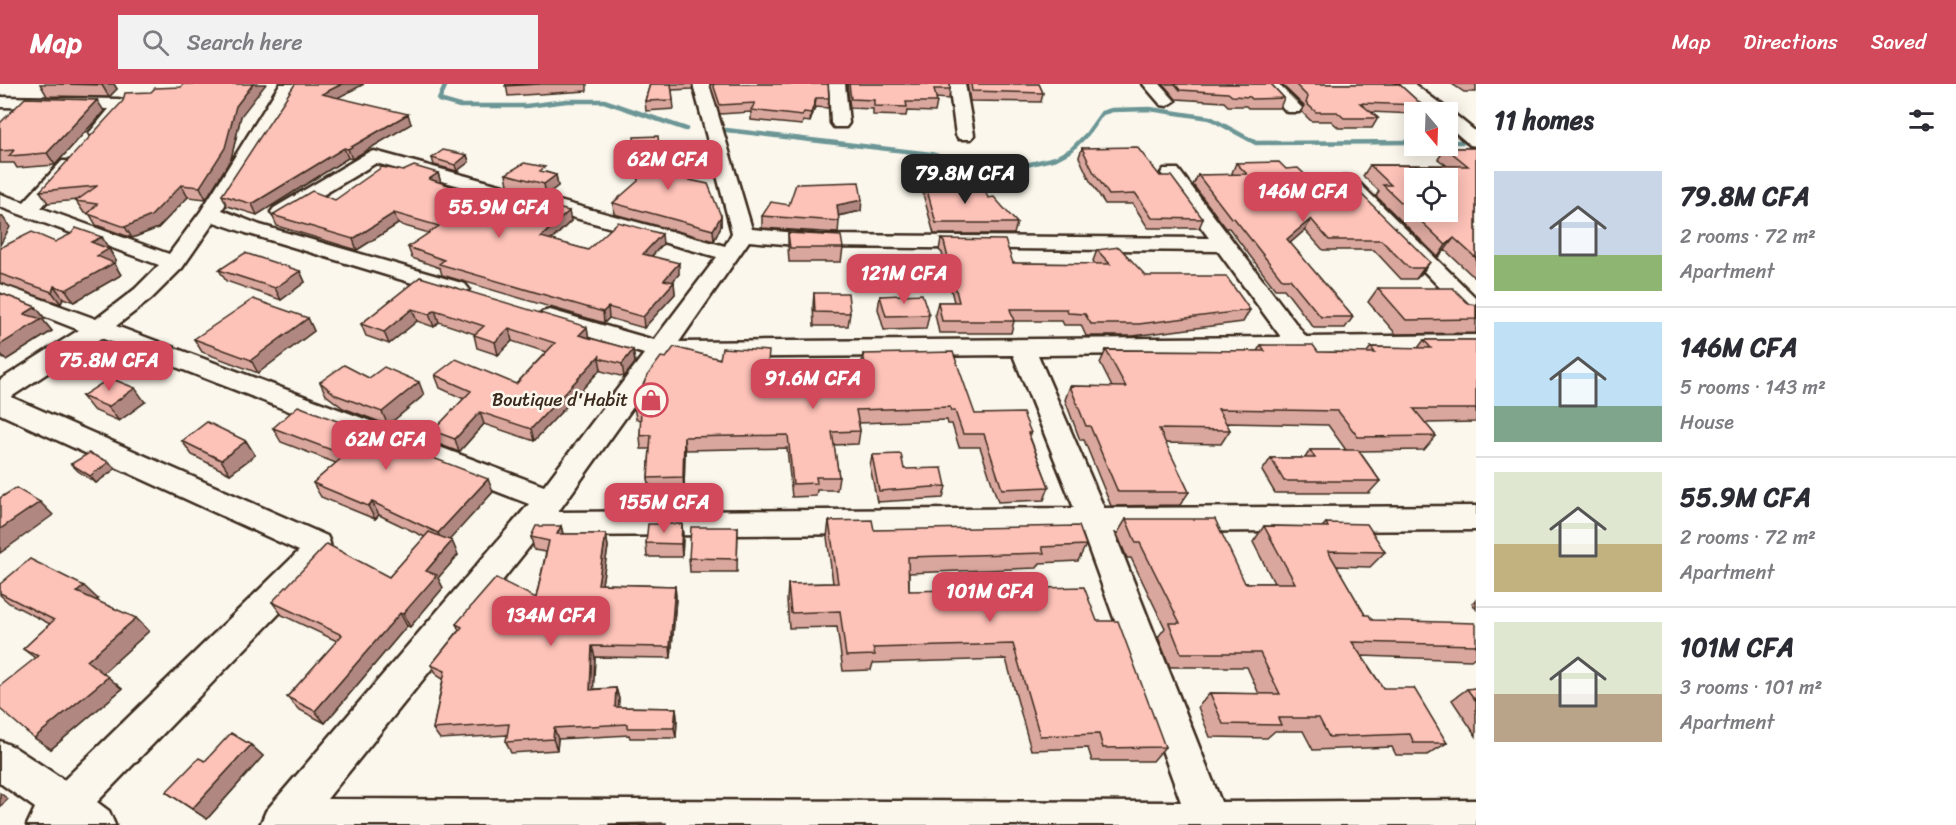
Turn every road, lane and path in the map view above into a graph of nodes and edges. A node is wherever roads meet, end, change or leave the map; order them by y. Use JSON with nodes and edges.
{"nodes":[{"id":1,"x":288,"y":84,"type":"edge"},
{"id":2,"x":701,"y":84,"type":"edge"},
{"id":3,"x":837,"y":84,"type":"edge"},
{"id":4,"x":957,"y":84,"type":"edge"},
{"id":5,"x":1151,"y":84,"type":"edge"},
{"id":6,"x":1269,"y":84,"type":"edge"},
{"id":7,"x":1404,"y":84,"type":"edge"},
{"id":8,"x":1167,"y":101,"type":"dead end"},
{"id":9,"x":0,"y":102,"type":"edge"},
{"id":10,"x":1427,"y":102,"type":"edge"},
{"id":11,"x":1293,"y":108,"type":"dead end"},
{"id":12,"x":840,"y":123,"type":"dead end"},
{"id":13,"x":1458,"y":126,"type":"edge"},
{"id":14,"x":965,"y":135,"type":"dead end"},
{"id":15,"x":1476,"y":141,"type":"edge"},
{"id":16,"x":1171,"y":173,"type":"edge"},
{"id":17,"x":1347,"y":182,"type":"dead end"},
{"id":18,"x":0,"y":200,"type":"edge"},
{"id":19,"x":28,"y":210,"type":"junction"},
{"id":20,"x":210,"y":213,"type":"junction"},
{"id":21,"x":253,"y":228,"type":"junction"},
{"id":22,"x":737,"y":243,"type":"junction"},
{"id":23,"x":1226,"y":245,"type":"junction"},
{"id":24,"x":174,"y":263,"type":"junction"},
{"id":25,"x":0,"y":291,"type":"edge"},
{"id":26,"x":478,"y":295,"type":"edge"},
{"id":27,"x":1476,"y":311,"type":"edge"},
{"id":28,"x":534,"y":312,"type":"edge"},
{"id":29,"x":99,"y":328,"type":"junction"},
{"id":30,"x":1476,"y":343,"type":"edge"},
{"id":31,"x":1299,"y":344,"type":"junction"},
{"id":32,"x":1023,"y":348,"type":"junction"},
{"id":33,"x":660,"y":350,"type":"junction"},
{"id":34,"x":0,"y":392,"type":"edge"},
{"id":35,"x":0,"y":403,"type":"edge"},
{"id":36,"x":550,"y":500,"type":"junction"},
{"id":37,"x":1476,"y":518,"type":"edge"},
{"id":38,"x":1094,"y":520,"type":"junction"},
{"id":39,"x":530,"y":524,"type":"junction"},
{"id":40,"x":0,"y":760,"type":"edge"},
{"id":41,"x":69,"y":819,"type":"edge"},
{"id":42,"x":1476,"y":820,"type":"edge"},
{"id":43,"x":283,"y":822,"type":"edge"},
{"id":44,"x":1209,"y":824,"type":"edge"}],
"edges":[{"from":1,"to":20,"type":"street"},
{"from":2,"to":22,"type":"street"},
{"from":3,"to":12,"type":"street"},
{"from":4,"to":14,"type":"street"},
{"from":5,"to":8,"type":"street"},
{"from":6,"to":11,"type":"street"},
{"from":7,"to":10,"type":"street"},
{"from":9,"to":19,"type":"street"},
{"from":13,"to":15,"type":"street"},
{"from":16,"to":23,"type":"street"},
{"from":17,"to":27,"type":"street"},
{"from":18,"to":19,"type":"street"},
{"from":19,"to":24,"type":"street"},
{"from":20,"to":21,"type":"street"},
{"from":20,"to":24,"type":"street"},
{"from":21,"to":22,"type":"street"},
{"from":21,"to":26,"type":"street"},
{"from":22,"to":23,"type":"street"},
{"from":22,"to":33,"type":"street"},
{"from":23,"to":31,"type":"street"},
{"from":24,"to":29,"type":"street"},
{"from":25,"to":29,"type":"street"},
{"from":28,"to":33,"type":"street"},
{"from":29,"to":34,"type":"street"},
{"from":29,"to":36,"type":"street"},
{"from":30,"to":31,"type":"street"},
{"from":31,"to":32,"type":"street"},
{"from":32,"to":33,"type":"street"},
{"from":32,"to":38,"type":"street"},
{"from":33,"to":36,"type":"street"},
{"from":35,"to":41,"type":"street"},
{"from":36,"to":39,"type":"street"},
{"from":37,"to":38,"type":"street"},
{"from":38,"to":39,"type":"street"},
{"from":38,"to":44,"type":"street"},
{"from":39,"to":43,"type":"street"},
{"from":40,"to":41,"type":"street"},
{"from":42,"to":44,"type":"street"},
{"from":43,"to":44,"type":"street"}]}
